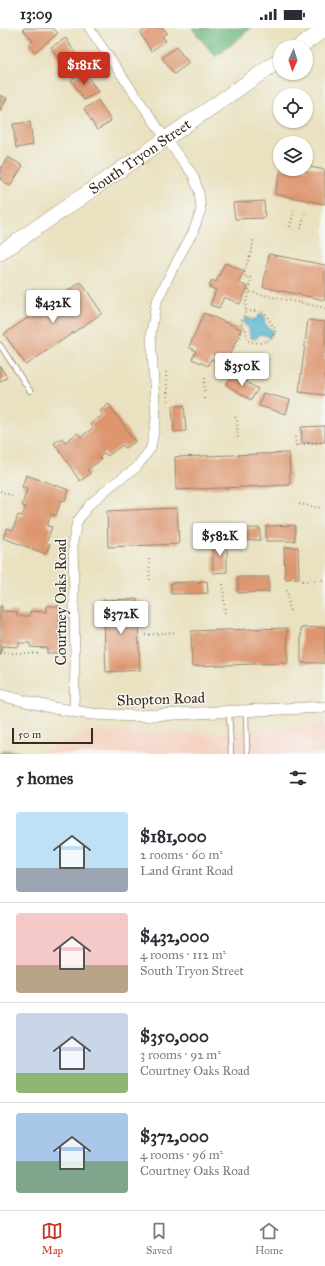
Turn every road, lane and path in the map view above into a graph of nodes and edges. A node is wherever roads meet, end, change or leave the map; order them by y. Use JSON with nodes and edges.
{"nodes":[{"id":1,"x":89,"y":28,"type":"edge"},
{"id":2,"x":325,"y":29,"type":"edge"},
{"id":3,"x":309,"y":40,"type":"edge"},
{"id":4,"x":273,"y":65,"type":"edge"},
{"id":5,"x":166,"y":139,"type":"junction"},
{"id":6,"x":294,"y":211,"type":"dead end"},
{"id":7,"x":305,"y":213,"type":"dead end"},
{"id":8,"x":290,"y":227,"type":"dead end"},
{"id":9,"x":301,"y":229,"type":"dead end"},
{"id":10,"x":253,"y":240,"type":"dead end"},
{"id":11,"x":0,"y":253,"type":"edge"},
{"id":12,"x":250,"y":292,"type":"junction"},
{"id":13,"x":325,"y":308,"type":"edge"},
{"id":14,"x":246,"y":311,"type":"junction"},
{"id":15,"x":244,"y":328,"type":"junction"},
{"id":16,"x":0,"y":345,"type":"edge"},
{"id":17,"x":215,"y":368,"type":"dead end"},
{"id":18,"x":166,"y":372,"type":"dead end"},
{"id":19,"x":205,"y":375,"type":"dead end"},
{"id":20,"x":30,"y":391,"type":"dead end"},
{"id":21,"x":204,"y":399,"type":"dead end"},
{"id":22,"x":168,"y":403,"type":"dead end"},
{"id":23,"x":235,"y":417,"type":"dead end"},
{"id":24,"x":295,"y":437,"type":"dead end"},
{"id":25,"x":238,"y":440,"type":"dead end"},
{"id":26,"x":320,"y":443,"type":"dead end"},
{"id":27,"x":0,"y":491,"type":"edge"},
{"id":28,"x":12,"y":496,"type":"dead end"},
{"id":29,"x":299,"y":504,"type":"dead end"},
{"id":30,"x":321,"y":508,"type":"dead end"},
{"id":31,"x":149,"y":558,"type":"dead end"},
{"id":32,"x":324,"y":580,"type":"dead end"},
{"id":33,"x":302,"y":581,"type":"dead end"},
{"id":34,"x":150,"y":582,"type":"dead end"},
{"id":35,"x":223,"y":584,"type":"dead end"},
{"id":36,"x":287,"y":590,"type":"dead end"},
{"id":37,"x":290,"y":613,"type":"dead end"},
{"id":38,"x":225,"y":616,"type":"dead end"},
{"id":39,"x":176,"y":632,"type":"dead end"},
{"id":40,"x":145,"y":635,"type":"dead end"},
{"id":41,"x":0,"y":653,"type":"edge"},
{"id":42,"x":37,"y":653,"type":"dead end"},
{"id":43,"x":0,"y":694,"type":"edge"},
{"id":44,"x":325,"y":707,"type":"edge"},
{"id":45,"x":246,"y":711,"type":"junction"},
{"id":46,"x":74,"y":712,"type":"junction"},
{"id":47,"x":229,"y":712,"type":"junction"},
{"id":48,"x":231,"y":754,"type":"edge"},
{"id":49,"x":248,"y":754,"type":"edge"}],
"edges":[{"from":1,"to":5,"type":"street","name":"Courtney Oaks Road"},
{"from":2,"to":3,"type":"main road"},
{"from":4,"to":5,"type":"main road","name":"South Tryon Street"},
{"from":5,"to":11,"type":"main road","name":"South Tryon Street"},
{"from":5,"to":46,"type":"street","name":"Courtney Oaks Road"},
{"from":6,"to":8,"type":"path"},
{"from":7,"to":9,"type":"path"},
{"from":10,"to":12,"type":"path"},
{"from":12,"to":13,"type":"path"},
{"from":12,"to":14,"type":"path"},
{"from":14,"to":15,"type":"path"},
{"from":14,"to":15,"type":"path"},
{"from":15,"to":17,"type":"path"},
{"from":16,"to":20,"type":"lane"},
{"from":18,"to":22,"type":"path"},
{"from":19,"to":21,"type":"path"},
{"from":23,"to":25,"type":"path"},
{"from":24,"to":26,"type":"path"},
{"from":27,"to":28,"type":"path"},
{"from":29,"to":30,"type":"path"},
{"from":31,"to":34,"type":"path"},
{"from":32,"to":33,"type":"path"},
{"from":35,"to":38,"type":"path"},
{"from":36,"to":37,"type":"path"},
{"from":39,"to":40,"type":"path"},
{"from":41,"to":42,"type":"path"},
{"from":43,"to":46,"type":"street","name":"Shopton Road"},
{"from":44,"to":45,"type":"street","name":"Shopton Road"},
{"from":45,"to":47,"type":"street","name":"Shopton Road"},
{"from":45,"to":49,"type":"lane"},
{"from":46,"to":47,"type":"street","name":"Shopton Road"},
{"from":47,"to":48,"type":"lane"}]}
